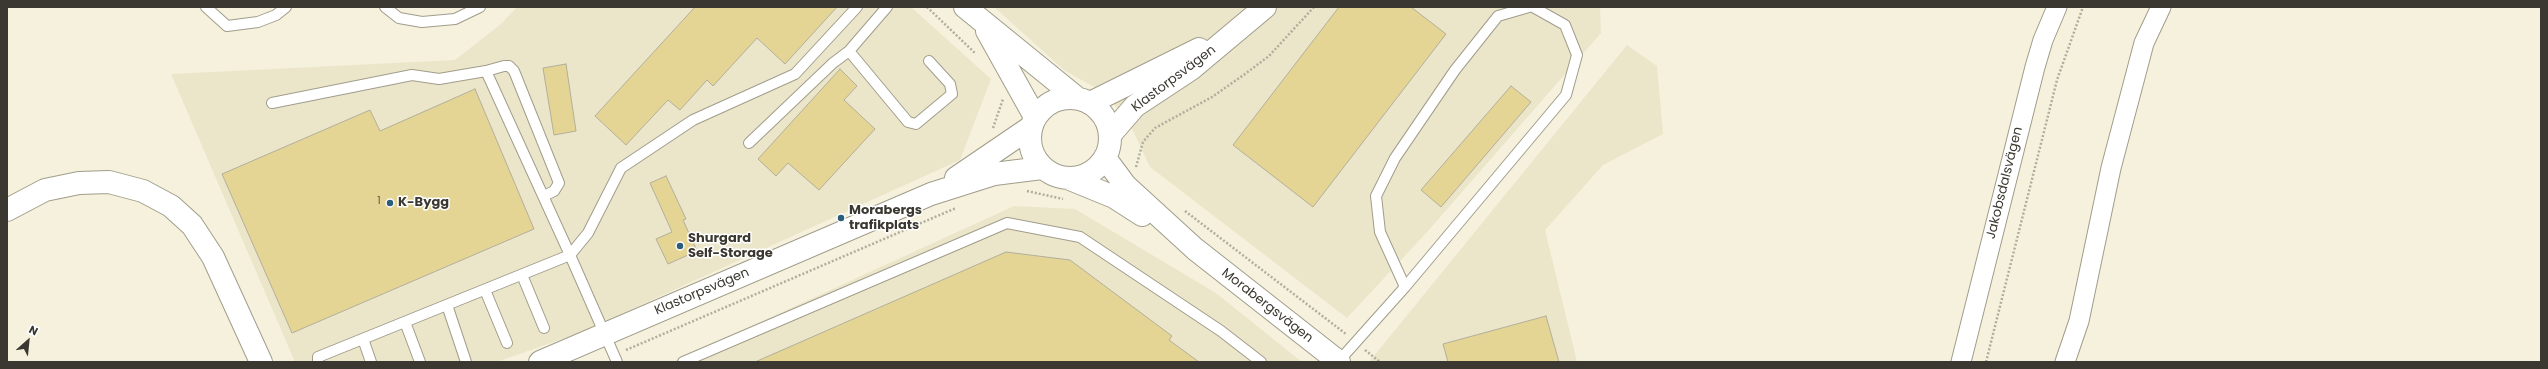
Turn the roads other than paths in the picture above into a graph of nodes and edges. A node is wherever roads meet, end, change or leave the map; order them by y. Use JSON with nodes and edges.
{"nodes":[{"id":1,"x":206,"y":7,"type":"edge"},
{"id":2,"x":286,"y":7,"type":"edge"},
{"id":3,"x":385,"y":7,"type":"edge"},
{"id":4,"x":480,"y":7,"type":"edge"},
{"id":5,"x":857,"y":7,"type":"edge"},
{"id":6,"x":887,"y":7,"type":"edge"},
{"id":7,"x":965,"y":7,"type":"edge"},
{"id":8,"x":1265,"y":7,"type":"edge"},
{"id":9,"x":1529,"y":7,"type":"edge"},
{"id":10,"x":1533,"y":7,"type":"edge"},
{"id":11,"x":2057,"y":7,"type":"edge"},
{"id":12,"x":2161,"y":7,"type":"edge"},
{"id":13,"x":983,"y":23,"type":"junction"},
{"id":14,"x":1243,"y":27,"type":"junction"},
{"id":15,"x":849,"y":51,"type":"junction"},
{"id":16,"x":929,"y":61,"type":"dead end"},
{"id":17,"x":486,"y":71,"type":"junction"},
{"id":18,"x":1083,"y":101,"type":"junction"},
{"id":19,"x":272,"y":103,"type":"dead end"},
{"id":20,"x":1033,"y":122,"type":"junction"},
{"id":21,"x":1110,"y":135,"type":"junction"},
{"id":22,"x":749,"y":143,"type":"dead end"},
{"id":23,"x":1105,"y":158,"type":"junction"},
{"id":24,"x":1042,"y":168,"type":"junction"},
{"id":25,"x":1070,"y":178,"type":"junction"},
{"id":26,"x":931,"y":194,"type":"junction"},
{"id":27,"x":544,"y":196,"type":"junction"},
{"id":28,"x":7,"y":210,"type":"edge"},
{"id":29,"x":1195,"y":249,"type":"junction"},
{"id":30,"x":570,"y":255,"type":"junction"},
{"id":31,"x":522,"y":275,"type":"junction"},
{"id":32,"x":1405,"y":287,"type":"junction"},
{"id":33,"x":485,"y":290,"type":"junction"},
{"id":34,"x":447,"y":305,"type":"junction"},
{"id":35,"x":405,"y":322,"type":"junction"},
{"id":36,"x":544,"y":328,"type":"dead end"},
{"id":37,"x":604,"y":334,"type":"junction"},
{"id":38,"x":363,"y":339,"type":"junction"},
{"id":39,"x":507,"y":343,"type":"dead end"},
{"id":40,"x":615,"y":358,"type":"edge"},
{"id":41,"x":261,"y":362,"type":"edge"},
{"id":42,"x":318,"y":362,"type":"edge"},
{"id":43,"x":372,"y":362,"type":"edge"},
{"id":44,"x":420,"y":362,"type":"edge"},
{"id":45,"x":466,"y":362,"type":"edge"},
{"id":46,"x":540,"y":362,"type":"edge"},
{"id":47,"x":683,"y":362,"type":"edge"},
{"id":48,"x":1261,"y":362,"type":"edge"},
{"id":49,"x":1338,"y":362,"type":"edge"},
{"id":50,"x":1961,"y":362,"type":"edge"},
{"id":51,"x":2065,"y":362,"type":"edge"}],
"edges":[{"from":1,"to":2,"type":"lane"},
{"from":3,"to":4,"type":"lane"},
{"from":5,"to":30,"type":"lane"},
{"from":6,"to":15,"type":"lane"},
{"from":7,"to":13,"type":"main road"},
{"from":8,"to":14,"type":"main road","name":"Klastorpsvägen"},
{"from":9,"to":32,"type":"lane"},
{"from":10,"to":32,"type":"lane"},
{"from":11,"to":50,"type":"street","name":"Jakobsdalsvägen"},
{"from":12,"to":51,"type":"street"},
{"from":13,"to":18,"type":"main road"},
{"from":13,"to":20,"type":"main road"},
{"from":14,"to":18,"type":"main road","name":"Klastorpsvägen"},
{"from":14,"to":21,"type":"main road","name":"Klastorpsvägen"},
{"from":15,"to":16,"type":"lane"},
{"from":15,"to":22,"type":"lane"},
{"from":17,"to":19,"type":"lane"},
{"from":17,"to":27,"type":"lane"},
{"from":17,"to":27,"type":"lane"},
{"from":18,"to":20,"type":"main road"},
{"from":18,"to":21,"type":"main road"},
{"from":20,"to":24,"type":"main road"},
{"from":20,"to":26,"type":"main road","name":"Klastorpsvägen"},
{"from":21,"to":23,"type":"main road"},
{"from":23,"to":25,"type":"main road"},
{"from":23,"to":29,"type":"main road","name":"Morabergsvägen"},
{"from":24,"to":25,"type":"main road"},
{"from":24,"to":26,"type":"main road","name":"Klastorpsvägen"},
{"from":25,"to":29,"type":"main road","name":"Morabergsvägen"},
{"from":26,"to":37,"type":"main road","name":"Klastorpsvägen"},
{"from":27,"to":30,"type":"lane"},
{"from":28,"to":41,"type":"main road"},
{"from":29,"to":49,"type":"main road","name":"Morabergsvägen"},
{"from":30,"to":31,"type":"lane"},
{"from":30,"to":37,"type":"lane"},
{"from":31,"to":33,"type":"lane"},
{"from":31,"to":36,"type":"lane"},
{"from":32,"to":49,"type":"lane"},
{"from":33,"to":34,"type":"lane"},
{"from":33,"to":39,"type":"lane"},
{"from":34,"to":35,"type":"lane"},
{"from":34,"to":45,"type":"lane"},
{"from":35,"to":38,"type":"lane"},
{"from":35,"to":44,"type":"lane"},
{"from":37,"to":40,"type":"lane"},
{"from":37,"to":46,"type":"main road","name":"Klastorpsvägen"},
{"from":38,"to":42,"type":"lane"},
{"from":38,"to":43,"type":"lane"},
{"from":47,"to":48,"type":"lane"}]}
